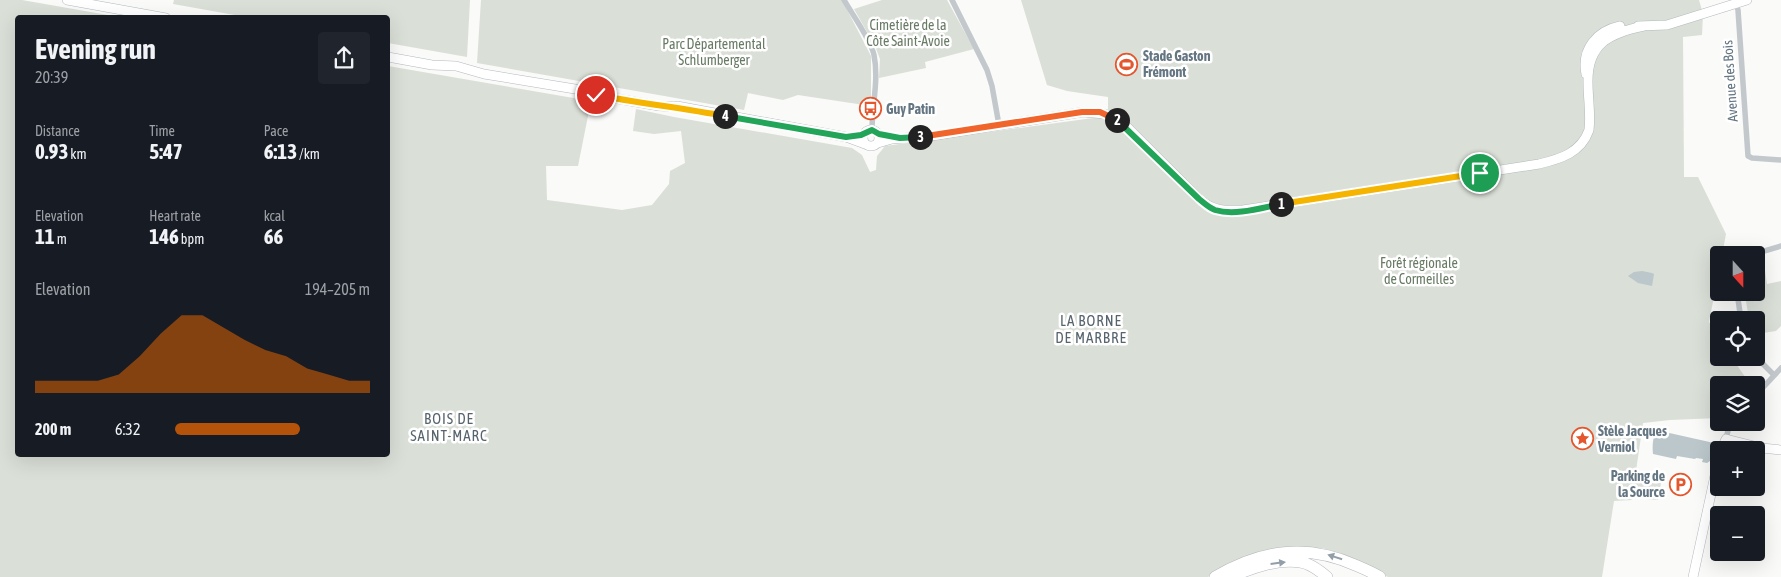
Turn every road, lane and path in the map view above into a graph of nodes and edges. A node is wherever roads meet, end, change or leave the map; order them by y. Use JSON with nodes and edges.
{"nodes":[{"id":1,"x":66,"y":0,"type":"edge"},
{"id":2,"x":844,"y":0,"type":"edge"},
{"id":3,"x":952,"y":0,"type":"edge"},
{"id":4,"x":1746,"y":0,"type":"edge"},
{"id":5,"x":1736,"y":4,"type":"junction"},
{"id":6,"x":149,"y":15,"type":"edge"},
{"id":7,"x":390,"y":57,"type":"edge"},
{"id":8,"x":999,"y":125,"type":"junction"},
{"id":9,"x":874,"y":135,"type":"junction"},
{"id":10,"x":846,"y":137,"type":"junction"},
{"id":11,"x":865,"y":144,"type":"junction"},
{"id":12,"x":1781,"y":160,"type":"edge"},
{"id":13,"x":1781,"y":246,"type":"edge"},
{"id":14,"x":1765,"y":251,"type":"edge"},
{"id":15,"x":1765,"y":366,"type":"edge"},
{"id":16,"x":1781,"y":368,"type":"edge"},
{"id":17,"x":1774,"y":375,"type":"junction"},
{"id":18,"x":1765,"y":384,"type":"edge"},
{"id":19,"x":1728,"y":431,"type":"edge"},
{"id":20,"x":1726,"y":439,"type":"joint"},
{"id":21,"x":1781,"y":450,"type":"edge"},
{"id":22,"x":1711,"y":496,"type":"edge"},
{"id":23,"x":1215,"y":577,"type":"edge"},
{"id":24,"x":1232,"y":577,"type":"edge"},
{"id":25,"x":1327,"y":577,"type":"edge"},
{"id":26,"x":1380,"y":577,"type":"edge"},
{"id":27,"x":1693,"y":577,"type":"edge"}],
"edges":[{"from":1,"to":6,"type":"street"},
{"from":2,"to":9,"type":"street"},
{"from":3,"to":8,"type":"street"},
{"from":4,"to":5,"type":"street"},
{"from":5,"to":8,"type":"street"},
{"from":5,"to":12,"type":"street","name":"Avenue des Bois"},
{"from":7,"to":10,"type":"street"},
{"from":8,"to":9,"type":"street"},
{"from":9,"to":10,"type":"street"},
{"from":9,"to":11,"type":"street"},
{"from":9,"to":11,"type":"street"},
{"from":10,"to":11,"type":"street"},
{"from":13,"to":14,"type":"street"},
{"from":15,"to":17,"type":"street"},
{"from":16,"to":17,"type":"street"},
{"from":17,"to":18,"type":"street"},
{"from":19,"to":20,"type":"street"},
{"from":20,"to":21,"type":"street"},
{"from":22,"to":27,"type":"street"},
{"from":26,"to":23,"type":"highway","one_way":true},
{"from":24,"to":25,"type":"highway","one_way":true}]}
